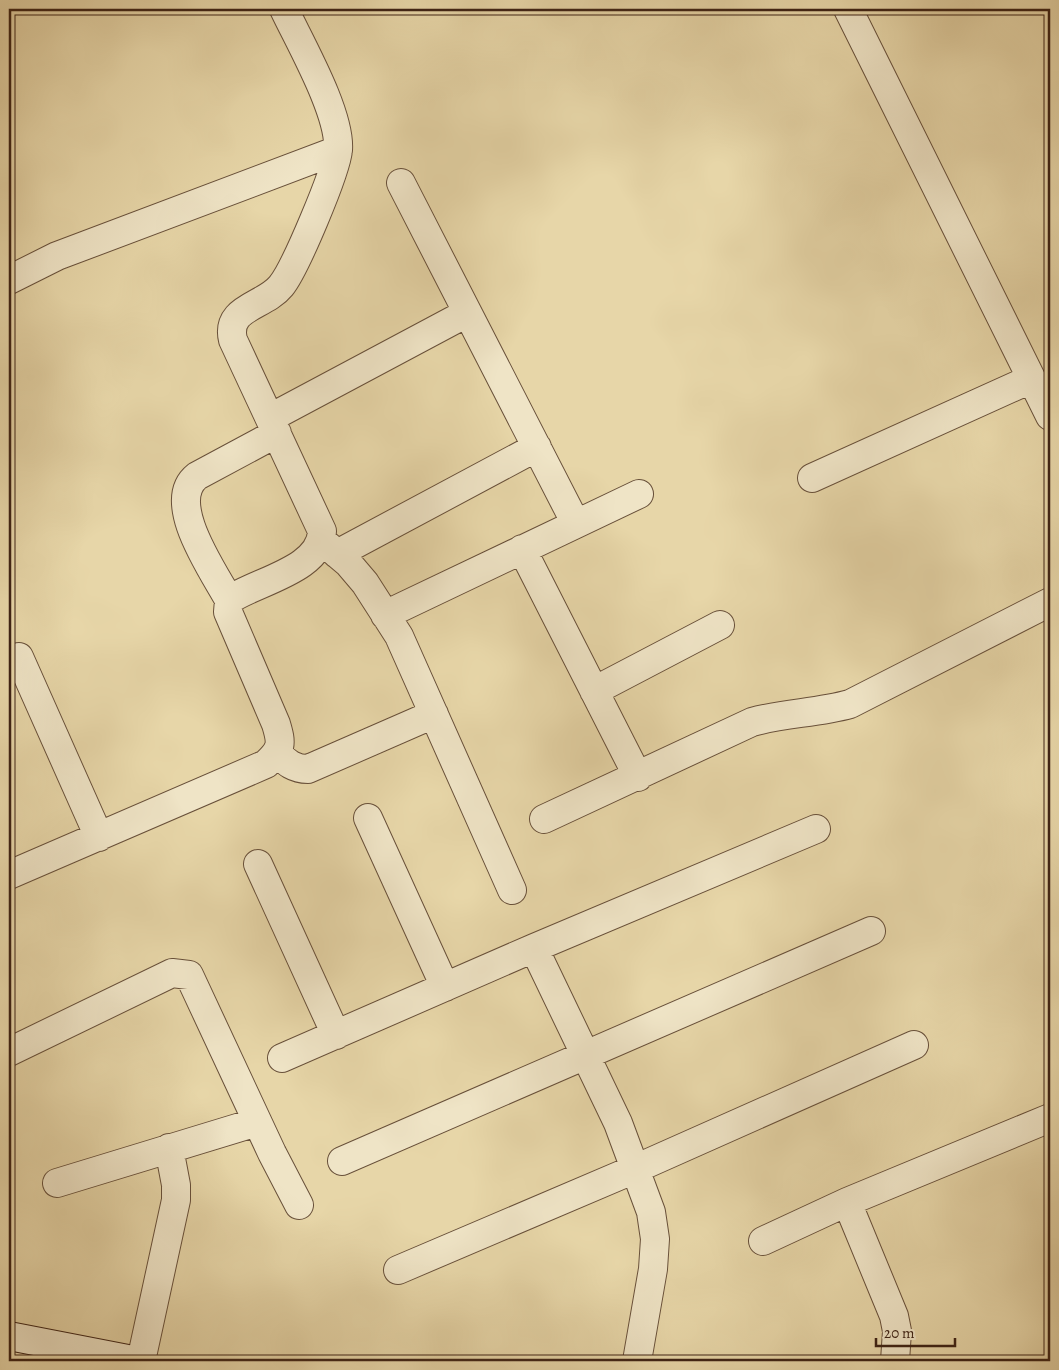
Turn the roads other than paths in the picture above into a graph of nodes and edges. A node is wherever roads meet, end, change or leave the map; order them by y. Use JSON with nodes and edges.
{"nodes":[{"id":1,"x":284,"y":9,"type":"edge"},
{"id":2,"x":848,"y":9,"type":"edge"},
{"id":3,"x":338,"y":150,"type":"junction"},
{"id":4,"x":401,"y":183,"type":"dead end"},
{"id":5,"x":9,"y":280,"type":"edge"},
{"id":6,"x":467,"y":313,"type":"junction"},
{"id":7,"x":1031,"y":379,"type":"junction"},
{"id":8,"x":1050,"y":416,"type":"edge"},
{"id":9,"x":273,"y":426,"type":"junction"},
{"id":10,"x":537,"y":447,"type":"junction"},
{"id":11,"x":812,"y":478,"type":"dead end"},
{"id":12,"x":639,"y":494,"type":"dead end"},
{"id":13,"x":576,"y":524,"type":"junction"},
{"id":14,"x":330,"y":547,"type":"junction"},
{"id":15,"x":522,"y":550,"type":"junction"},
{"id":16,"x":229,"y":600,"type":"junction"},
{"id":17,"x":1050,"y":602,"type":"edge"},
{"id":18,"x":385,"y":615,"type":"junction"},
{"id":19,"x":720,"y":625,"type":"dead end"},
{"id":20,"x":20,"y":656,"type":"dead end"},
{"id":21,"x":594,"y":691,"type":"junction"},
{"id":22,"x":434,"y":714,"type":"junction"},
{"id":23,"x":277,"y":753,"type":"junction"},
{"id":24,"x":638,"y":776,"type":"junction"},
{"id":25,"x":368,"y":818,"type":"dead end"},
{"id":26,"x":544,"y":819,"type":"dead end"},
{"id":27,"x":816,"y":829,"type":"dead end"},
{"id":28,"x":99,"y":837,"type":"junction"},
{"id":29,"x":258,"y":864,"type":"dead end"},
{"id":30,"x":9,"y":875,"type":"edge"},
{"id":31,"x":512,"y":890,"type":"dead end"},
{"id":32,"x":872,"y":931,"type":"dead end"},
{"id":33,"x":534,"y":948,"type":"junction"},
{"id":34,"x":445,"y":987,"type":"junction"},
{"id":35,"x":336,"y":1035,"type":"junction"},
{"id":36,"x":914,"y":1045,"type":"dead end"},
{"id":37,"x":9,"y":1052,"type":"edge"},
{"id":38,"x":585,"y":1055,"type":"junction"},
{"id":39,"x":282,"y":1058,"type":"dead end"},
{"id":40,"x":1050,"y":1118,"type":"edge"},
{"id":41,"x":257,"y":1122,"type":"junction"},
{"id":42,"x":169,"y":1148,"type":"junction"},
{"id":43,"x":342,"y":1161,"type":"dead end"},
{"id":44,"x":635,"y":1169,"type":"junction"},
{"id":45,"x":58,"y":1182,"type":"dead end"},
{"id":46,"x":847,"y":1202,"type":"junction"},
{"id":47,"x":299,"y":1205,"type":"dead end"},
{"id":48,"x":763,"y":1241,"type":"dead end"},
{"id":49,"x":398,"y":1270,"type":"dead end"},
{"id":50,"x":9,"y":1336,"type":"edge"},
{"id":51,"x":139,"y":1361,"type":"edge"},
{"id":52,"x":637,"y":1361,"type":"edge"},
{"id":53,"x":895,"y":1361,"type":"edge"}],
"edges":[{"from":1,"to":3,"type":"street"},
{"from":2,"to":7,"type":"street"},
{"from":3,"to":5,"type":"street"},
{"from":3,"to":9,"type":"street"},
{"from":4,"to":6,"type":"street"},
{"from":6,"to":9,"type":"street"},
{"from":6,"to":10,"type":"street"},
{"from":7,"to":8,"type":"street"},
{"from":7,"to":11,"type":"street"},
{"from":9,"to":14,"type":"street"},
{"from":9,"to":16,"type":"street"},
{"from":10,"to":13,"type":"street"},
{"from":10,"to":14,"type":"street"},
{"from":12,"to":13,"type":"street"},
{"from":13,"to":15,"type":"street"},
{"from":14,"to":16,"type":"street"},
{"from":14,"to":18,"type":"street"},
{"from":15,"to":18,"type":"street"},
{"from":15,"to":21,"type":"street"},
{"from":16,"to":23,"type":"street"},
{"from":17,"to":24,"type":"street"},
{"from":18,"to":22,"type":"street"},
{"from":19,"to":21,"type":"street"},
{"from":20,"to":28,"type":"street"},
{"from":21,"to":24,"type":"street"},
{"from":22,"to":23,"type":"street"},
{"from":22,"to":31,"type":"street"},
{"from":23,"to":28,"type":"street"},
{"from":24,"to":26,"type":"street"},
{"from":25,"to":34,"type":"street"},
{"from":27,"to":33,"type":"street"},
{"from":28,"to":30,"type":"street"},
{"from":29,"to":35,"type":"street"},
{"from":32,"to":38,"type":"street"},
{"from":33,"to":34,"type":"street"},
{"from":33,"to":38,"type":"street"},
{"from":34,"to":35,"type":"street"},
{"from":35,"to":39,"type":"street"},
{"from":36,"to":44,"type":"street"},
{"from":37,"to":41,"type":"street"},
{"from":38,"to":43,"type":"street"},
{"from":38,"to":44,"type":"street"},
{"from":40,"to":46,"type":"street"},
{"from":41,"to":42,"type":"street"},
{"from":41,"to":47,"type":"street"},
{"from":42,"to":45,"type":"street"},
{"from":42,"to":51,"type":"street"},
{"from":44,"to":49,"type":"street"},
{"from":44,"to":52,"type":"street"},
{"from":46,"to":48,"type":"street"},
{"from":46,"to":53,"type":"street"},
{"from":50,"to":51,"type":"street"}]}
